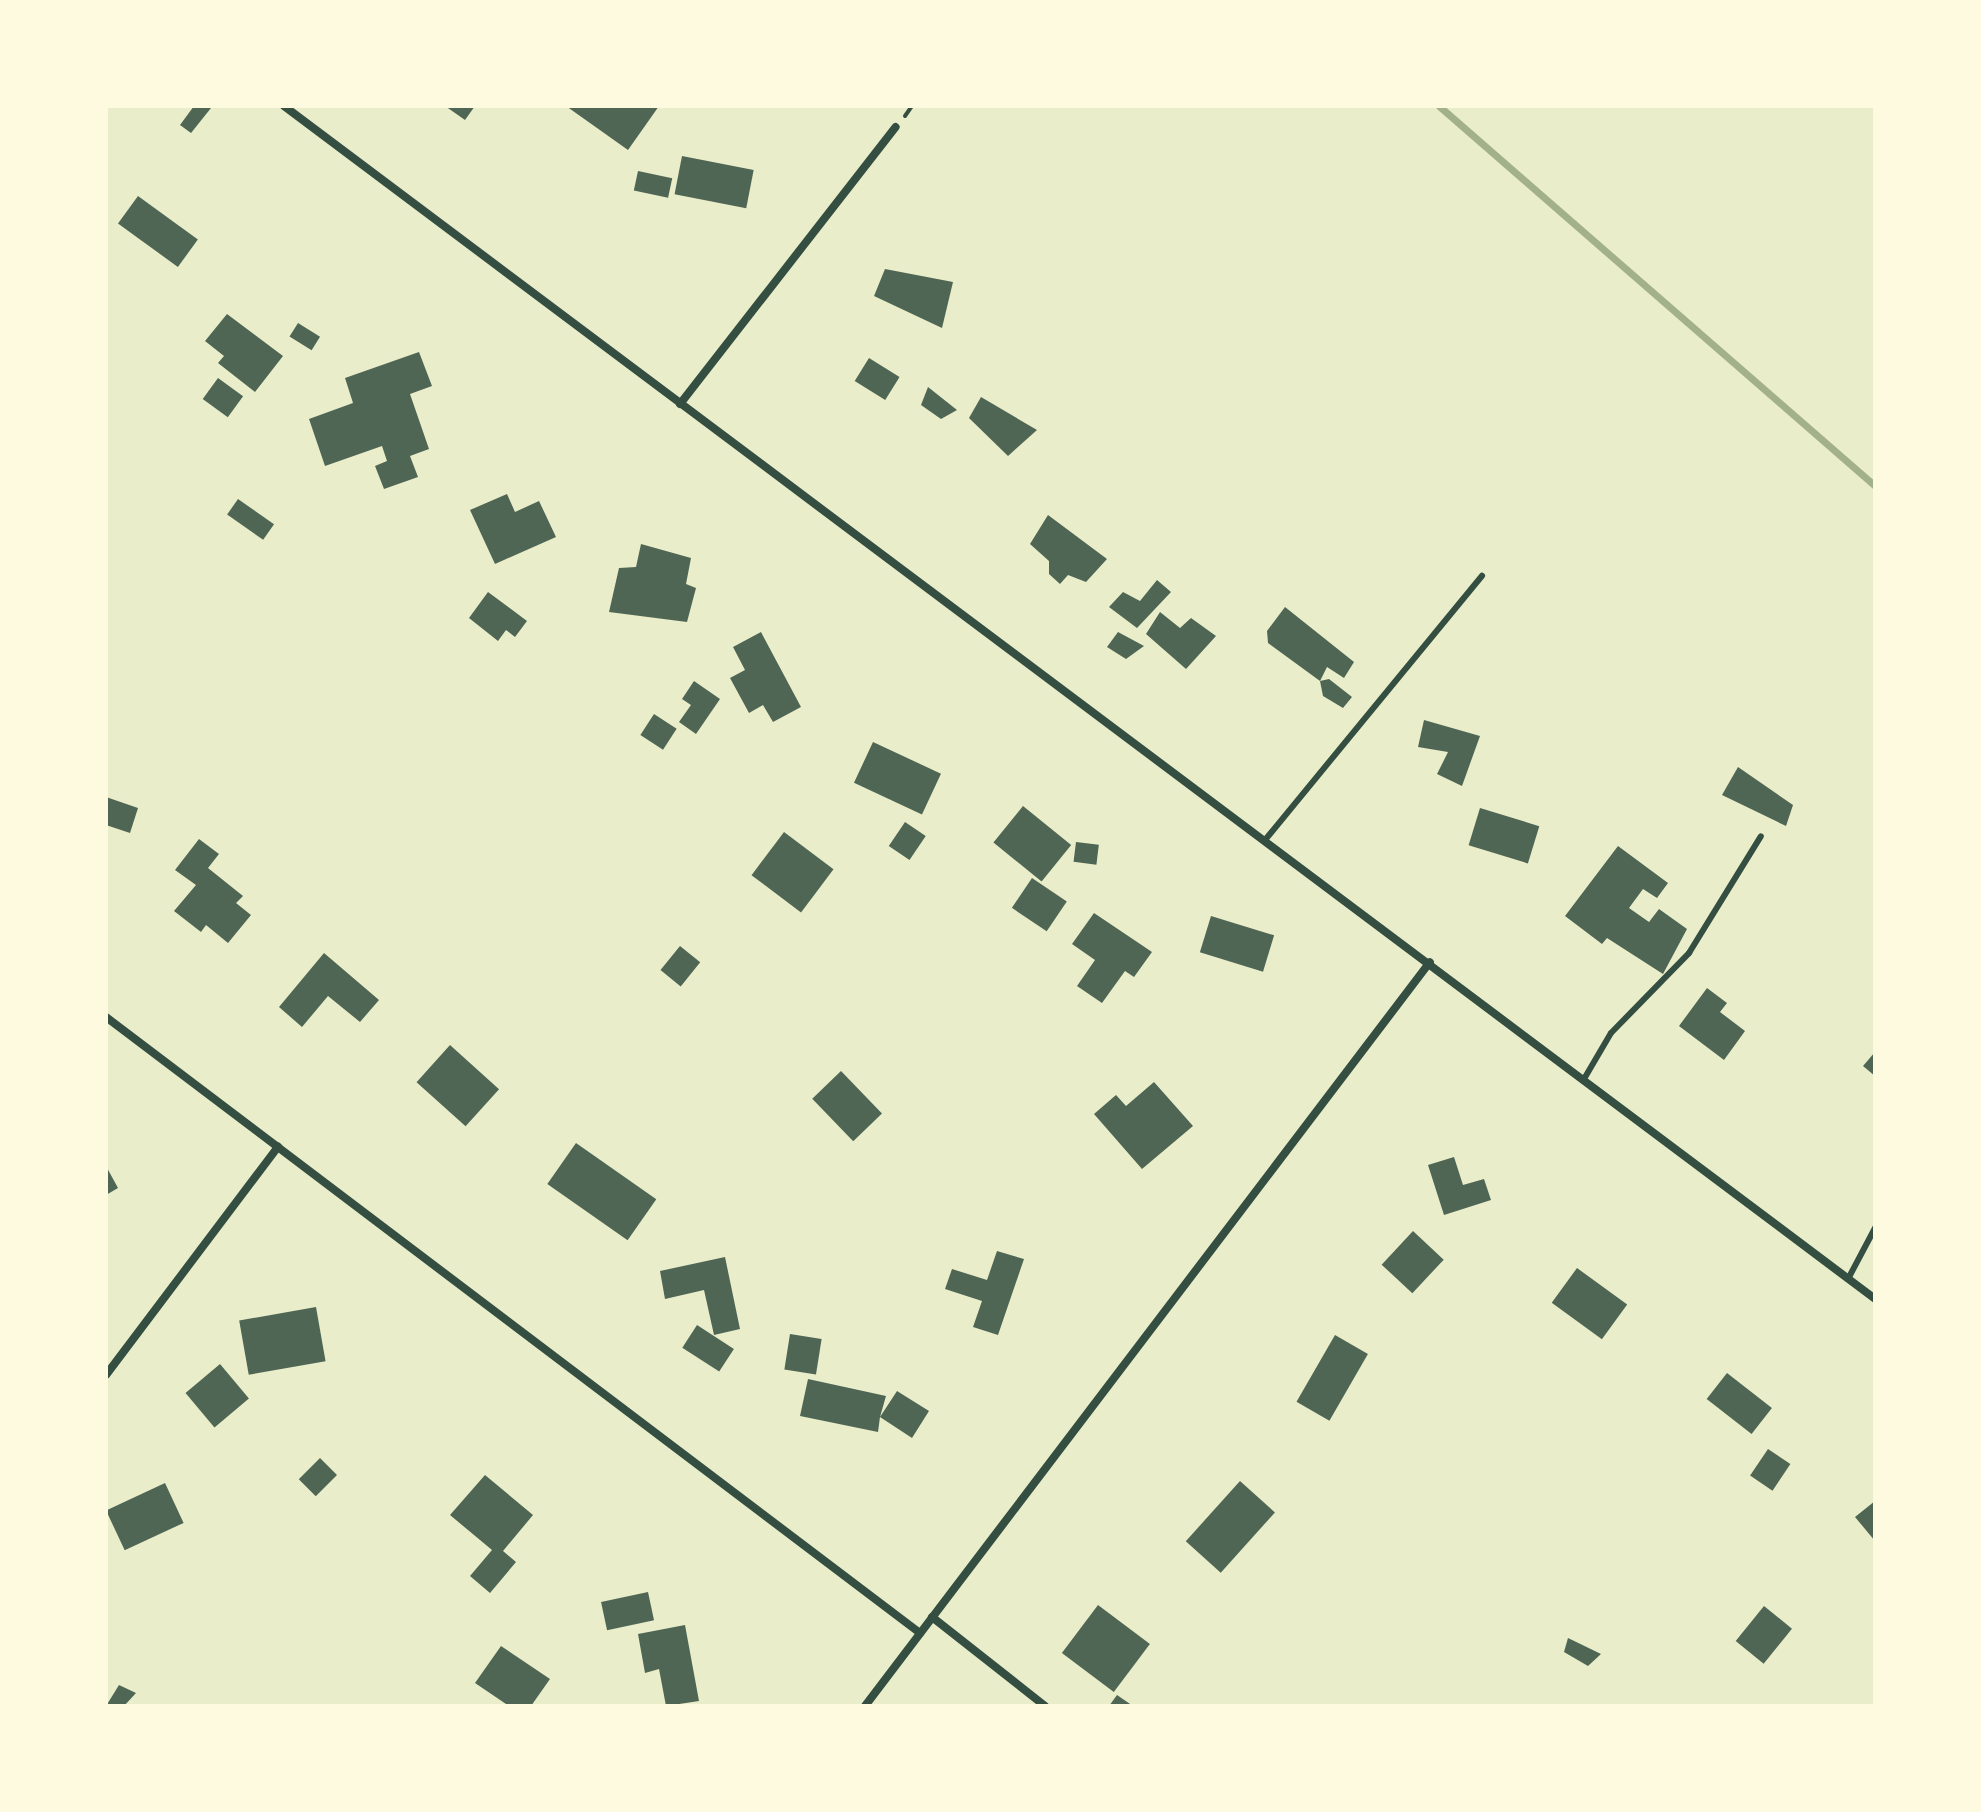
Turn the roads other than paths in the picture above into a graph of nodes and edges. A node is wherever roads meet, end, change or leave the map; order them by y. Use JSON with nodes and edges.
{"nodes":[{"id":1,"x":284,"y":106,"type":"edge"},
{"id":2,"x":896,"y":127,"type":"dead end"},
{"id":3,"x":680,"y":404,"type":"junction"},
{"id":4,"x":1482,"y":576,"type":"dead end"},
{"id":5,"x":1761,"y":836,"type":"dead end"},
{"id":6,"x":1265,"y":840,"type":"junction"},
{"id":7,"x":1430,"y":962,"type":"junction"},
{"id":8,"x":106,"y":1017,"type":"edge"},
{"id":9,"x":1584,"y":1079,"type":"junction"},
{"id":10,"x":278,"y":1147,"type":"junction"},
{"id":11,"x":1875,"y":1228,"type":"edge"},
{"id":12,"x":1848,"y":1279,"type":"junction"},
{"id":13,"x":1875,"y":1299,"type":"edge"},
{"id":14,"x":106,"y":1375,"type":"edge"},
{"id":15,"x":932,"y":1617,"type":"junction"},
{"id":16,"x":920,"y":1633,"type":"junction"},
{"id":17,"x":865,"y":1706,"type":"edge"},
{"id":18,"x":1045,"y":1706,"type":"edge"}],
"edges":[{"from":1,"to":3,"type":"street"},
{"from":2,"to":3,"type":"street"},
{"from":3,"to":6,"type":"street"},
{"from":4,"to":6,"type":"lane"},
{"from":5,"to":9,"type":"lane"},
{"from":6,"to":7,"type":"street"},
{"from":7,"to":9,"type":"street"},
{"from":7,"to":15,"type":"street"},
{"from":8,"to":10,"type":"street"},
{"from":9,"to":12,"type":"street"},
{"from":10,"to":14,"type":"street"},
{"from":10,"to":16,"type":"street"},
{"from":11,"to":12,"type":"lane"},
{"from":12,"to":13,"type":"street"},
{"from":15,"to":16,"type":"street"},
{"from":15,"to":18,"type":"street"},
{"from":16,"to":17,"type":"street"}]}
